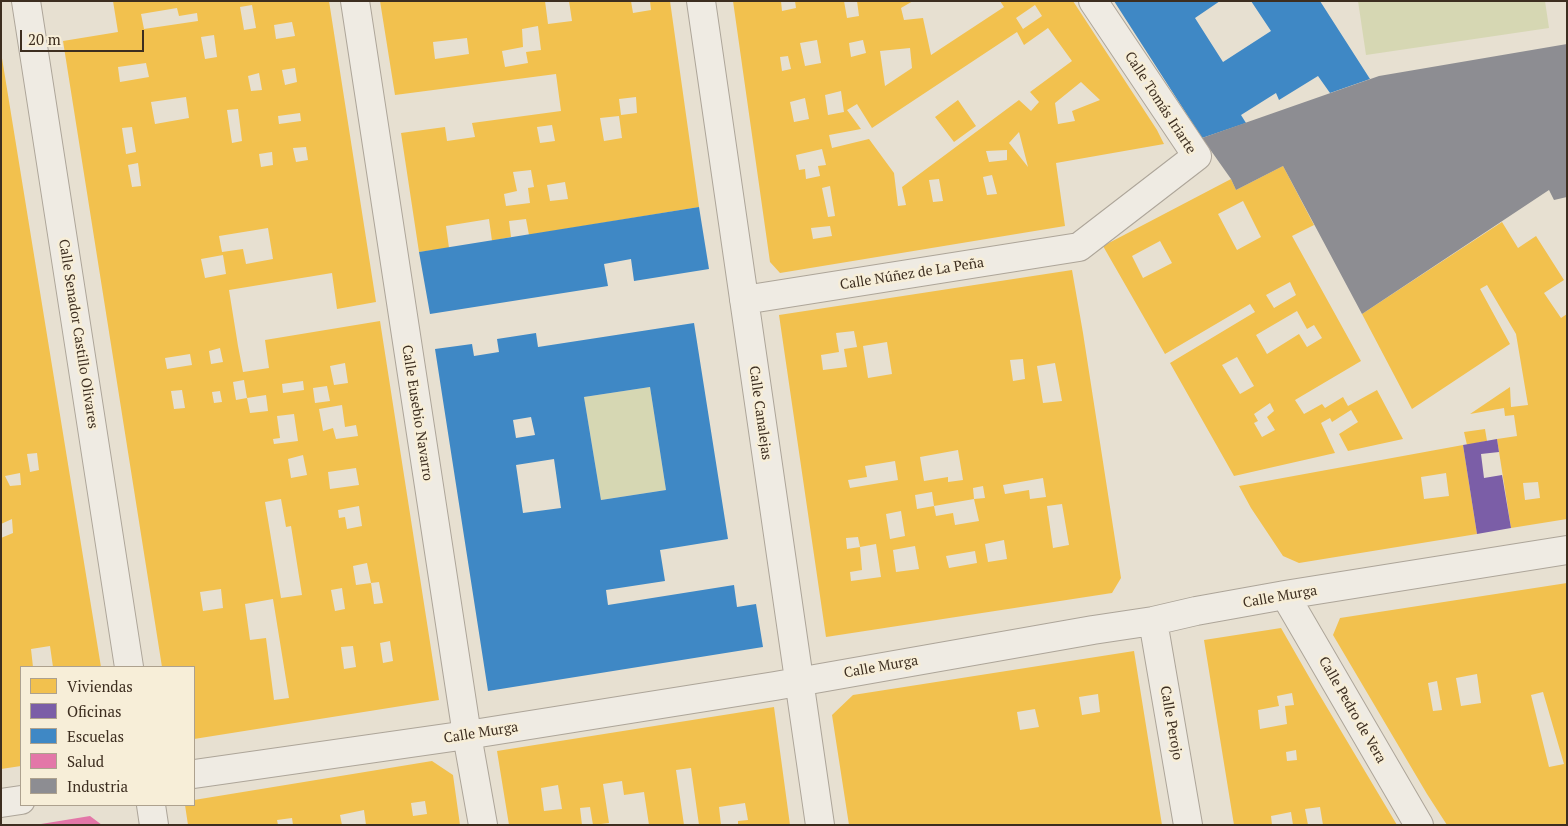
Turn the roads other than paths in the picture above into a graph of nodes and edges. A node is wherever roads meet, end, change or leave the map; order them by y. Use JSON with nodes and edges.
{"nodes":[{"id":1,"x":26,"y":1,"type":"edge"},
{"id":2,"x":354,"y":1,"type":"edge"},
{"id":3,"x":701,"y":1,"type":"edge"},
{"id":4,"x":1093,"y":1,"type":"edge"},
{"id":5,"x":1079,"y":247,"type":"joint"},
{"id":6,"x":744,"y":300,"type":"junction"},
{"id":7,"x":1567,"y":550,"type":"edge"},
{"id":8,"x":1285,"y":595,"type":"junction"},
{"id":9,"x":1154,"y":621,"type":"junction"},
{"id":10,"x":129,"y":666,"type":"edge"},
{"id":11,"x":799,"y":682,"type":"junction"},
{"id":12,"x":466,"y":735,"type":"junction"},
{"id":13,"x":195,"y":774,"type":"edge"},
{"id":14,"x":20,"y":800,"type":"edge"},
{"id":15,"x":1,"y":804,"type":"edge"},
{"id":16,"x":151,"y":806,"type":"edge"},
{"id":17,"x":154,"y":825,"type":"edge"},
{"id":18,"x":483,"y":825,"type":"edge"},
{"id":19,"x":820,"y":825,"type":"edge"},
{"id":20,"x":1188,"y":825,"type":"edge"},
{"id":21,"x":1419,"y":825,"type":"edge"}],
"edges":[{"from":1,"to":10,"type":"street","name":"Calle Senador Castillo Olivares"},
{"from":2,"to":12,"type":"street","name":"Calle Eusebio Navarro"},
{"from":3,"to":6,"type":"street","name":"Calle Canalejas"},
{"from":4,"to":5,"type":"street","name":"Calle Tomás Iriarte"},
{"from":5,"to":6,"type":"street","name":"Calle Núñez de La Peña"},
{"from":6,"to":11,"type":"street","name":"Calle Canalejas"},
{"from":7,"to":8,"type":"street","name":"Calle Murga"},
{"from":8,"to":9,"type":"street","name":"Calle Murga"},
{"from":8,"to":21,"type":"street","name":"Calle Pedro de Vera"},
{"from":9,"to":11,"type":"street","name":"Calle Murga"},
{"from":9,"to":20,"type":"street","name":"Calle Perojo"},
{"from":11,"to":12,"type":"street","name":"Calle Murga"},
{"from":11,"to":19,"type":"street","name":"Calle Canalejas"},
{"from":12,"to":13,"type":"street","name":"Calle Murga"},
{"from":12,"to":18,"type":"street","name":"Calle Eusebio Navarro"},
{"from":14,"to":15,"type":"street"},
{"from":16,"to":17,"type":"street"}]}
